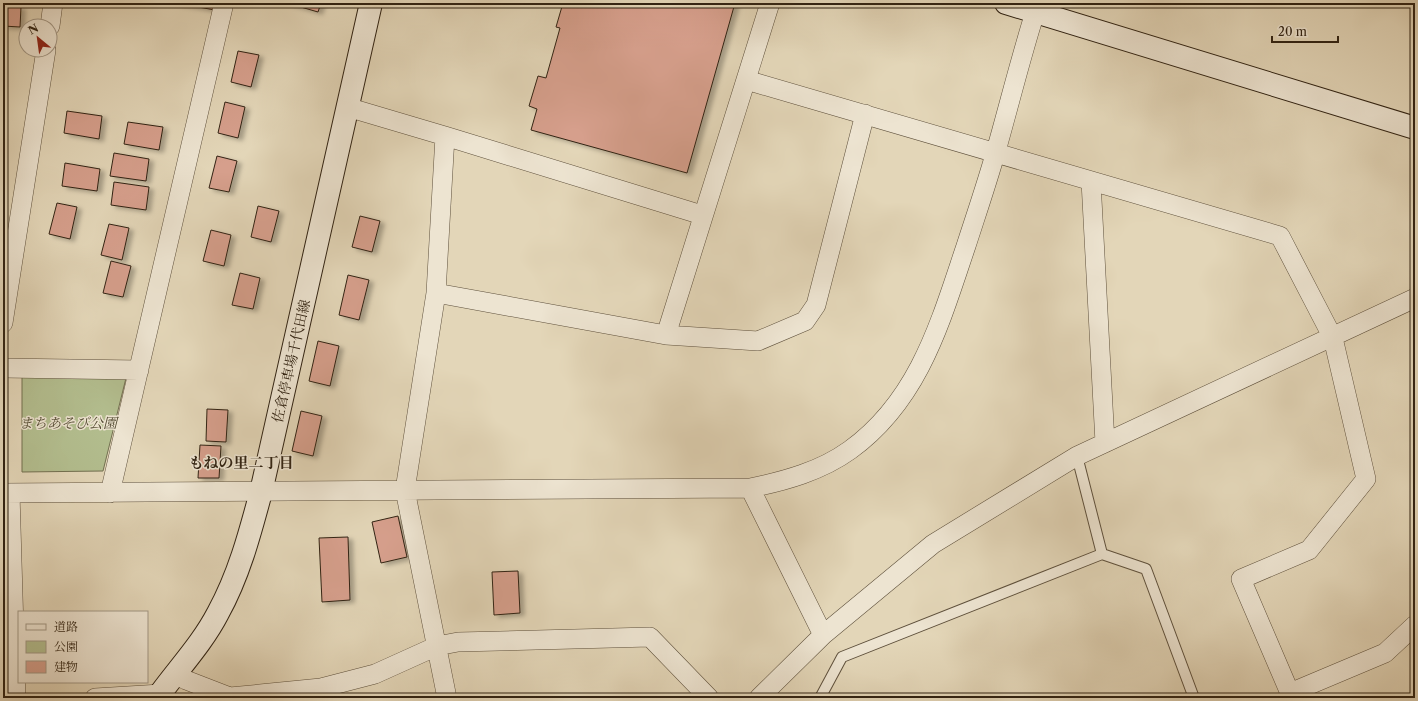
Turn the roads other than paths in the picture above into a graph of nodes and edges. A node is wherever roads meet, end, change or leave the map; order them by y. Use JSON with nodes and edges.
{"nodes":[{"id":1,"x":53,"y":3,"type":"edge"},
{"id":2,"x":224,"y":3,"type":"edge"},
{"id":3,"x":371,"y":3,"type":"edge"},
{"id":4,"x":770,"y":3,"type":"edge"},
{"id":5,"x":1006,"y":3,"type":"edge"},
{"id":6,"x":1036,"y":7,"type":"edge"},
{"id":7,"x":51,"y":18,"type":"edge"},
{"id":8,"x":45,"y":58,"type":"edge"},
{"id":9,"x":746,"y":80,"type":"junction"},
{"id":10,"x":347,"y":107,"type":"junction"},
{"id":11,"x":865,"y":114,"type":"junction"},
{"id":12,"x":1415,"y":128,"type":"edge"},
{"id":13,"x":445,"y":136,"type":"junction"},
{"id":14,"x":996,"y":154,"type":"junction"},
{"id":15,"x":1091,"y":181,"type":"junction"},
{"id":16,"x":702,"y":215,"type":"junction"},
{"id":17,"x":436,"y":293,"type":"junction"},
{"id":18,"x":1415,"y":298,"type":"edge"},
{"id":19,"x":3,"y":323,"type":"edge"},
{"id":20,"x":666,"y":335,"type":"junction"},
{"id":21,"x":1333,"y":338,"type":"junction"},
{"id":22,"x":3,"y":368,"type":"edge"},
{"id":23,"x":139,"y":370,"type":"junction"},
{"id":24,"x":1105,"y":443,"type":"junction"},
{"id":25,"x":1077,"y":456,"type":"junction"},
{"id":26,"x":750,"y":488,"type":"junction"},
{"id":27,"x":405,"y":490,"type":"junction"},
{"id":28,"x":261,"y":492,"type":"junction"},
{"id":29,"x":7,"y":493,"type":"edge"},
{"id":30,"x":110,"y":493,"type":"junction"},
{"id":31,"x":1102,"y":554,"type":"junction"},
{"id":32,"x":1415,"y":624,"type":"edge"},
{"id":33,"x":824,"y":635,"type":"junction"},
{"id":34,"x":437,"y":646,"type":"junction"},
{"id":35,"x":176,"y":674,"type":"junction"},
{"id":36,"x":320,"y":693,"type":"edge"},
{"id":37,"x":1291,"y":695,"type":"edge"},
{"id":38,"x":159,"y":696,"type":"edge"},
{"id":39,"x":16,"y":698,"type":"edge"},
{"id":40,"x":96,"y":698,"type":"edge"},
{"id":41,"x":447,"y":698,"type":"edge"},
{"id":42,"x":709,"y":698,"type":"edge"},
{"id":43,"x":759,"y":698,"type":"edge"},
{"id":44,"x":820,"y":698,"type":"edge"},
{"id":45,"x":1194,"y":698,"type":"edge"}],
"edges":[{"from":1,"to":7,"type":"street"},
{"from":2,"to":23,"type":"street"},
{"from":3,"to":10,"type":"main road","name":"佐倉停車場千代田線"},
{"from":4,"to":9,"type":"street"},
{"from":5,"to":6,"type":"main road"},
{"from":6,"to":12,"type":"main road"},
{"from":6,"to":14,"type":"street"},
{"from":8,"to":19,"type":"street"},
{"from":9,"to":11,"type":"street"},
{"from":9,"to":16,"type":"street"},
{"from":10,"to":13,"type":"street"},
{"from":10,"to":28,"type":"main road","name":"佐倉停車場千代田線"},
{"from":11,"to":14,"type":"street"},
{"from":11,"to":20,"type":"street"},
{"from":13,"to":16,"type":"street"},
{"from":13,"to":17,"type":"street"},
{"from":14,"to":15,"type":"street"},
{"from":14,"to":26,"type":"street"},
{"from":15,"to":21,"type":"street"},
{"from":15,"to":24,"type":"street"},
{"from":16,"to":20,"type":"street"},
{"from":17,"to":20,"type":"street"},
{"from":17,"to":27,"type":"street"},
{"from":18,"to":21,"type":"street"},
{"from":21,"to":24,"type":"street"},
{"from":21,"to":37,"type":"street"},
{"from":22,"to":23,"type":"street"},
{"from":23,"to":30,"type":"street"},
{"from":24,"to":25,"type":"street"},
{"from":25,"to":31,"type":"lane"},
{"from":25,"to":33,"type":"street"},
{"from":26,"to":27,"type":"street"},
{"from":26,"to":33,"type":"street"},
{"from":27,"to":28,"type":"street"},
{"from":27,"to":34,"type":"street"},
{"from":28,"to":30,"type":"street"},
{"from":28,"to":35,"type":"main road","name":"佐倉停車場千代田線"},
{"from":29,"to":30,"type":"street"},
{"from":29,"to":39,"type":"street"},
{"from":31,"to":44,"type":"lane"},
{"from":31,"to":45,"type":"lane"},
{"from":32,"to":37,"type":"street"},
{"from":33,"to":43,"type":"street"},
{"from":34,"to":36,"type":"street"},
{"from":34,"to":41,"type":"street"},
{"from":34,"to":42,"type":"street"},
{"from":35,"to":36,"type":"street"},
{"from":35,"to":38,"type":"main road","name":"佐倉停車場千代田線"},
{"from":38,"to":40,"type":"street"}]}
